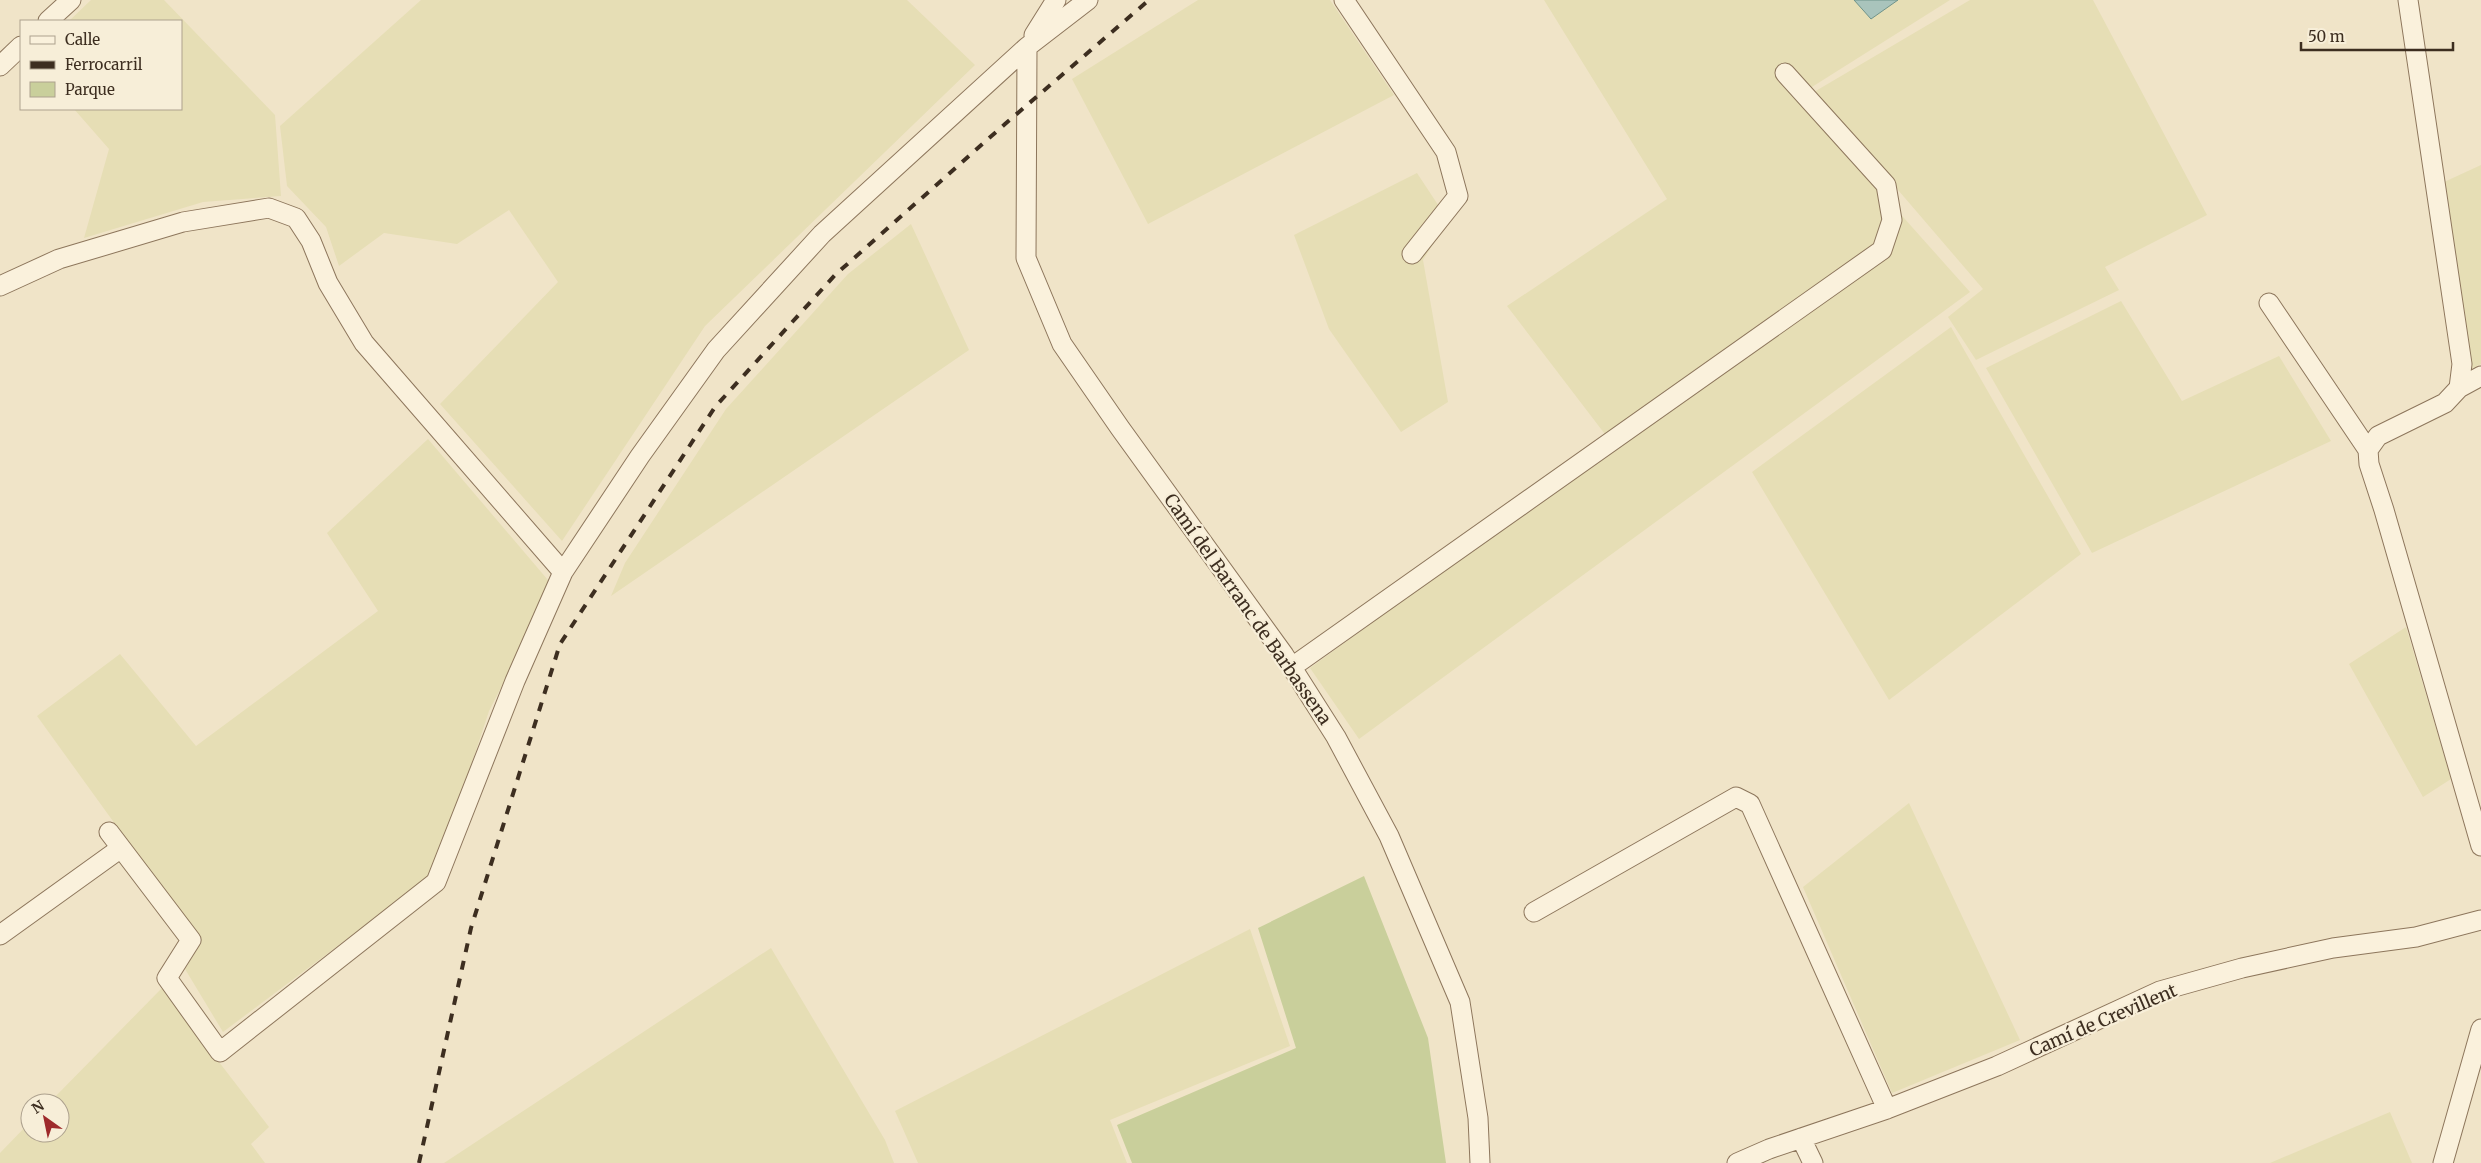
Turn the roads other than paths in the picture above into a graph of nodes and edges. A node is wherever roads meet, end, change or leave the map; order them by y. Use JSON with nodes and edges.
{"nodes":[{"id":1,"x":71,"y":0,"type":"edge"},
{"id":2,"x":1056,"y":0,"type":"edge"},
{"id":3,"x":1088,"y":0,"type":"edge"},
{"id":4,"x":1344,"y":0,"type":"edge"},
{"id":5,"x":2408,"y":0,"type":"edge"},
{"id":6,"x":49,"y":20,"type":"edge"},
{"id":7,"x":20,"y":47,"type":"edge"},
{"id":8,"x":1026,"y":47,"type":"junction"},
{"id":9,"x":0,"y":66,"type":"edge"},
{"id":10,"x":1785,"y":73,"type":"dead end"},
{"id":11,"x":1412,"y":254,"type":"dead end"},
{"id":12,"x":0,"y":286,"type":"edge"},
{"id":13,"x":2269,"y":302,"type":"dead end"},
{"id":14,"x":2481,"y":376,"type":"edge"},
{"id":15,"x":2460,"y":388,"type":"junction"},
{"id":16,"x":2368,"y":450,"type":"junction"},
{"id":17,"x":563,"y":572,"type":"junction"},
{"id":18,"x":1292,"y":667,"type":"junction"},
{"id":19,"x":109,"y":832,"type":"dead end"},
{"id":20,"x":2481,"y":846,"type":"edge"},
{"id":21,"x":121,"y":848,"type":"junction"},
{"id":22,"x":1534,"y":912,"type":"dead end"},
{"id":23,"x":2481,"y":920,"type":"edge"},
{"id":24,"x":0,"y":935,"type":"edge"},
{"id":25,"x":2481,"y":1029,"type":"edge"},
{"id":26,"x":1887,"y":1109,"type":"junction"},
{"id":27,"x":1801,"y":1138,"type":"junction"},
{"id":28,"x":1480,"y":1163,"type":"edge"},
{"id":29,"x":1737,"y":1163,"type":"edge"},
{"id":30,"x":1813,"y":1163,"type":"edge"},
{"id":31,"x":2443,"y":1163,"type":"edge"}],
"edges":[{"from":1,"to":6,"type":"street"},
{"from":2,"to":8,"type":"street"},
{"from":3,"to":8,"type":"street"},
{"from":4,"to":11,"type":"street"},
{"from":5,"to":15,"type":"street"},
{"from":7,"to":9,"type":"street"},
{"from":8,"to":17,"type":"street"},
{"from":8,"to":18,"type":"street","name":"Camí del Barranc de Barbassena"},
{"from":10,"to":18,"type":"street"},
{"from":12,"to":17,"type":"street"},
{"from":13,"to":16,"type":"street"},
{"from":14,"to":15,"type":"street"},
{"from":15,"to":16,"type":"street"},
{"from":16,"to":20,"type":"street"},
{"from":17,"to":21,"type":"street"},
{"from":18,"to":28,"type":"street","name":"Camí del Barranc de Barbassena"},
{"from":19,"to":21,"type":"street"},
{"from":21,"to":24,"type":"street"},
{"from":22,"to":26,"type":"street"},
{"from":23,"to":26,"type":"street","name":"Camí de Crevillent"},
{"from":25,"to":31,"type":"street"},
{"from":26,"to":27,"type":"street","name":"Camí de Crevillent"},
{"from":27,"to":29,"type":"street","name":"Camí de Crevillent"},
{"from":27,"to":30,"type":"street"}]}
